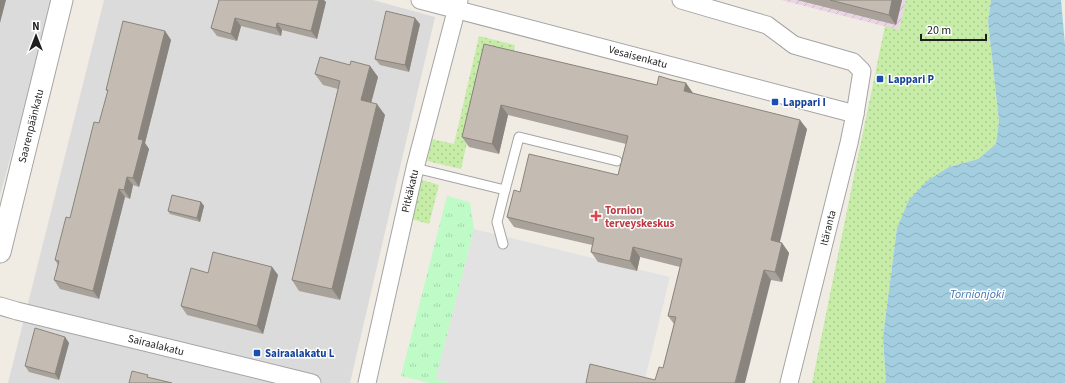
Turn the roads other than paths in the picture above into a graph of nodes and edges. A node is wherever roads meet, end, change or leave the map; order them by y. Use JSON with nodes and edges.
{"nodes":[{"id":1,"x":62,"y":0,"type":"edge"},
{"id":2,"x":420,"y":0,"type":"edge"},
{"id":3,"x":681,"y":0,"type":"edge"},
{"id":4,"x":458,"y":5,"type":"edge"},
{"id":5,"x":855,"y":114,"type":"junction"},
{"id":6,"x":617,"y":161,"type":"dead end"},
{"id":7,"x":415,"y":168,"type":"junction"},
{"id":8,"x":505,"y":190,"type":"junction"},
{"id":9,"x":503,"y":244,"type":"dead end"},
{"id":10,"x":0,"y":252,"type":"edge"},
{"id":11,"x":0,"y":306,"type":"edge"},
{"id":12,"x":312,"y":383,"type":"edge"},
{"id":13,"x":367,"y":383,"type":"edge"},
{"id":14,"x":789,"y":383,"type":"edge"}],
"edges":[{"from":1,"to":10,"type":"street","name":"Saarenpäänkatu"},
{"from":2,"to":4,"type":"street","name":"Vesaisenkatu"},
{"from":3,"to":5,"type":"street","name":"Itäranta"},
{"from":4,"to":5,"type":"street","name":"Vesaisenkatu"},
{"from":4,"to":7,"type":"street","name":"Pitkäkatu"},
{"from":5,"to":14,"type":"street","name":"Itäranta"},
{"from":6,"to":8,"type":"lane"},
{"from":7,"to":8,"type":"lane"},
{"from":7,"to":13,"type":"street","name":"Pitkäkatu"},
{"from":8,"to":9,"type":"lane"},
{"from":11,"to":12,"type":"street","name":"Sairaalakatu"}]}
